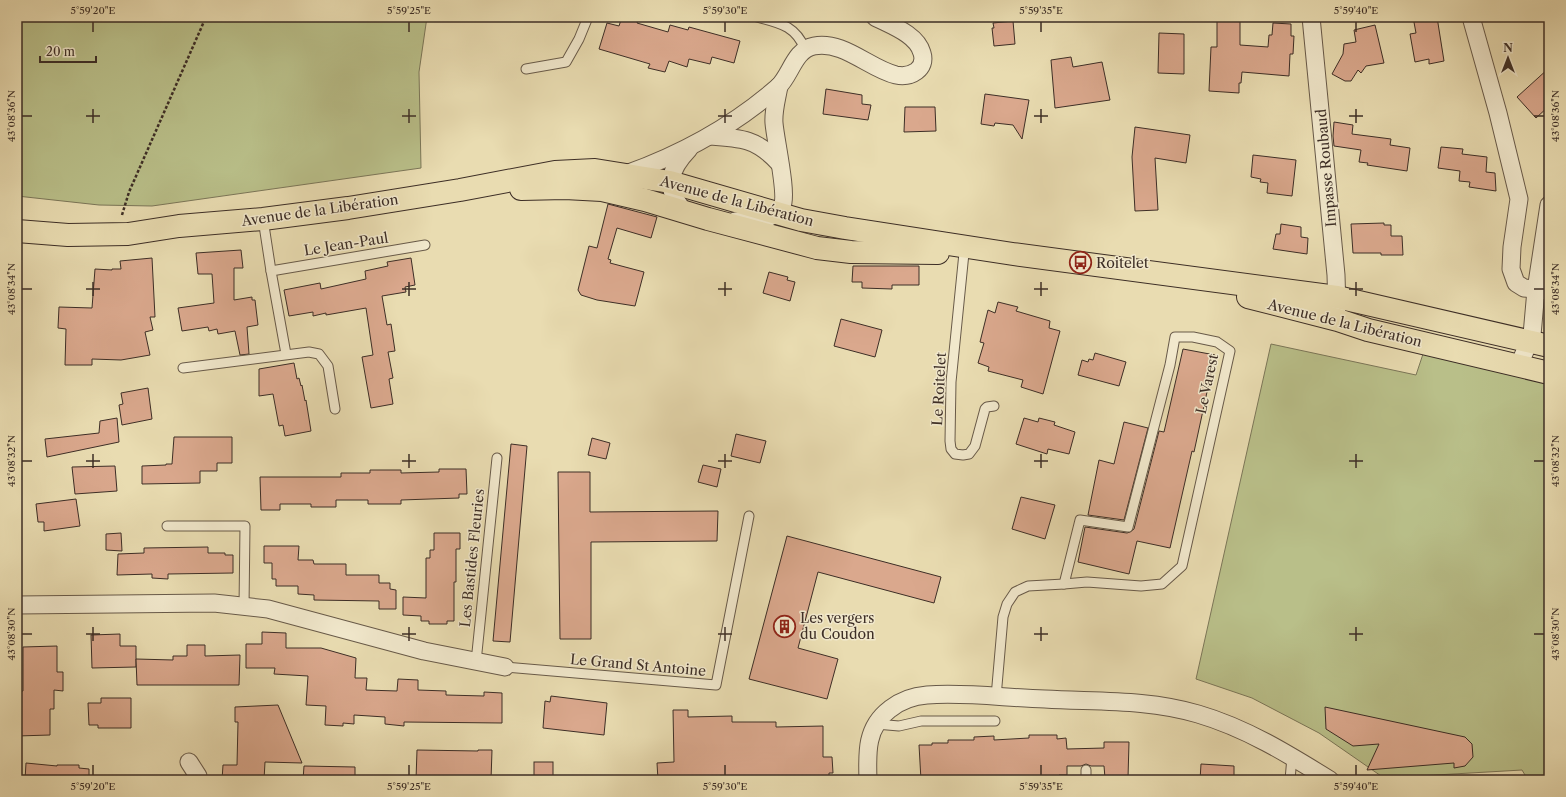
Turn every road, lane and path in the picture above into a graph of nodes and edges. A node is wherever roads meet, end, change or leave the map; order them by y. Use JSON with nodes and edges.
{"nodes":[{"id":1,"x":206,"y":17,"type":"edge"},
{"id":2,"x":588,"y":17,"type":"edge"},
{"id":3,"x":757,"y":17,"type":"edge"},
{"id":4,"x":875,"y":17,"type":"edge"},
{"id":5,"x":1312,"y":17,"type":"edge"},
{"id":6,"x":1463,"y":17,"type":"edge"},
{"id":7,"x":1471,"y":17,"type":"edge"},
{"id":8,"x":805,"y":49,"type":"junction"},
{"id":9,"x":526,"y":69,"type":"dead end"},
{"id":10,"x":779,"y":86,"type":"junction"},
{"id":11,"x":1490,"y":86,"type":"junction"},
{"id":12,"x":710,"y":136,"type":"junction"},
{"id":13,"x":691,"y":147,"type":"junction"},
{"id":14,"x":779,"y":164,"type":"junction"},
{"id":15,"x":626,"y":174,"type":"junction"},
{"id":16,"x":670,"y":182,"type":"junction"},
{"id":17,"x":460,"y":190,"type":"junction"},
{"id":18,"x":784,"y":191,"type":"junction"},
{"id":19,"x":1549,"y":205,"type":"edge"},
{"id":20,"x":685,"y":212,"type":"junction"},
{"id":21,"x":777,"y":212,"type":"junction"},
{"id":22,"x":17,"y":216,"type":"edge"},
{"id":23,"x":263,"y":219,"type":"junction"},
{"id":24,"x":708,"y":219,"type":"junction"},
{"id":25,"x":801,"y":220,"type":"junction"},
{"id":26,"x":119,"y":225,"type":"junction"},
{"id":27,"x":179,"y":226,"type":"junction"},
{"id":28,"x":17,"y":231,"type":"edge"},
{"id":29,"x":425,"y":245,"type":"dead end"},
{"id":30,"x":964,"y":253,"type":"junction"},
{"id":31,"x":1013,"y":254,"type":"junction"},
{"id":32,"x":270,"y":271,"type":"junction"},
{"id":33,"x":1142,"y":271,"type":"junction"},
{"id":34,"x":1543,"y":290,"type":"edge"},
{"id":35,"x":1337,"y":297,"type":"junction"},
{"id":36,"x":1338,"y":320,"type":"junction"},
{"id":37,"x":1539,"y":343,"type":"edge"},
{"id":38,"x":286,"y":354,"type":"junction"},
{"id":39,"x":1520,"y":365,"type":"junction"},
{"id":40,"x":183,"y":368,"type":"dead end"},
{"id":41,"x":1549,"y":372,"type":"edge"},
{"id":42,"x":994,"y":406,"type":"dead end"},
{"id":43,"x":335,"y":409,"type":"dead end"},
{"id":44,"x":497,"y":458,"type":"dead end"},
{"id":45,"x":749,"y":516,"type":"dead end"},
{"id":46,"x":167,"y":526,"type":"dead end"},
{"id":47,"x":1064,"y":584,"type":"junction"},
{"id":48,"x":17,"y":605,"type":"edge"},
{"id":49,"x":244,"y":607,"type":"junction"},
{"id":50,"x":476,"y":662,"type":"junction"},
{"id":51,"x":505,"y":667,"type":"joint"},
{"id":52,"x":996,"y":697,"type":"junction"},
{"id":53,"x":995,"y":722,"type":"dead end"},
{"id":54,"x":876,"y":724,"type":"junction"},
{"id":55,"x":1292,"y":757,"type":"junction"},
{"id":56,"x":189,"y":762,"type":"dead end"},
{"id":57,"x":1086,"y":770,"type":"dead end"},
{"id":58,"x":198,"y":780,"type":"edge"},
{"id":59,"x":868,"y":780,"type":"edge"},
{"id":60,"x":1086,"y":780,"type":"edge"},
{"id":61,"x":1290,"y":780,"type":"edge"},
{"id":62,"x":1330,"y":780,"type":"edge"}],
"edges":[{"from":1,"to":26,"type":"path"},
{"from":2,"to":9,"type":"lane"},
{"from":3,"to":8,"type":"lane"},
{"from":4,"to":8,"type":"street"},
{"from":5,"to":35,"type":"street","name":"Impasse Roubaud"},
{"from":6,"to":11,"type":"street"},
{"from":7,"to":11,"type":"street"},
{"from":8,"to":10,"type":"street"},
{"from":10,"to":12,"type":"street"},
{"from":10,"to":14,"type":"street"},
{"from":11,"to":34,"type":"street"},
{"from":12,"to":13,"type":"street"},
{"from":12,"to":14,"type":"street"},
{"from":13,"to":15,"type":"street"},
{"from":13,"to":16,"type":"street"},
{"from":14,"to":18,"type":"street"},
{"from":15,"to":16,"type":"main road","name":"Avenue de la Libération"},
{"from":15,"to":17,"type":"main road","name":"Avenue de la Libération"},
{"from":16,"to":20,"type":"street"},
{"from":16,"to":21,"type":"main road","name":"Avenue de la Libération"},
{"from":17,"to":20,"type":"main road","name":"Avenue de la Libération"},
{"from":17,"to":23,"type":"main road","name":"Avenue de la Libération"},
{"from":18,"to":21,"type":"street"},
{"from":18,"to":25,"type":"street"},
{"from":19,"to":34,"type":"street"},
{"from":20,"to":24,"type":"main road","name":"Avenue de la Libération"},
{"from":21,"to":24,"type":"street"},
{"from":21,"to":25,"type":"main road","name":"Avenue de la Libération"},
{"from":22,"to":26,"type":"main road","name":"Avenue de la Libération"},
{"from":23,"to":27,"type":"main road","name":"Avenue de la Libération"},
{"from":23,"to":32,"type":"lane"},
{"from":24,"to":30,"type":"main road","name":"Avenue de la Libération"},
{"from":25,"to":31,"type":"main road","name":"Avenue de la Libération"},
{"from":26,"to":27,"type":"main road","name":"Avenue de la Libération"},
{"from":27,"to":28,"type":"main road","name":"Avenue de la Libération"},
{"from":29,"to":32,"type":"lane","name":"Le Jean-Paul"},
{"from":30,"to":31,"type":"main road","name":"Avenue de la Libération"},
{"from":30,"to":42,"type":"lane","name":"Le Roitelet"},
{"from":31,"to":33,"type":"main road","name":"Avenue de la Libération"},
{"from":32,"to":38,"type":"lane"},
{"from":33,"to":35,"type":"main road","name":"Avenue de la Libération"},
{"from":33,"to":36,"type":"main road","name":"Avenue de la Libération"},
{"from":34,"to":37,"type":"street"},
{"from":35,"to":36,"type":"street","name":"Impasse Roubaud"},
{"from":35,"to":37,"type":"main road","name":"Avenue de la Libération"},
{"from":36,"to":39,"type":"main road","name":"Avenue de la Libération"},
{"from":37,"to":39,"type":"street"},
{"from":38,"to":40,"type":"lane"},
{"from":38,"to":43,"type":"lane"},
{"from":39,"to":41,"type":"main road","name":"Avenue de la Libération"},
{"from":44,"to":50,"type":"lane","name":"Les Bastides Fleuries"},
{"from":45,"to":51,"type":"lane","name":"Le Grand St Antoine"},
{"from":46,"to":49,"type":"lane"},
{"from":47,"to":47,"type":"lane","name":"Le Varest"},
{"from":47,"to":52,"type":"lane","name":"Le Varest"},
{"from":48,"to":49,"type":"street"},
{"from":49,"to":50,"type":"street"},
{"from":50,"to":51,"type":"street"},
{"from":52,"to":54,"type":"street"},
{"from":52,"to":55,"type":"street"},
{"from":53,"to":54,"type":"lane"},
{"from":54,"to":59,"type":"street"},
{"from":55,"to":61,"type":"lane"},
{"from":55,"to":62,"type":"street"},
{"from":56,"to":58,"type":"street"},
{"from":57,"to":60,"type":"lane"}]}
